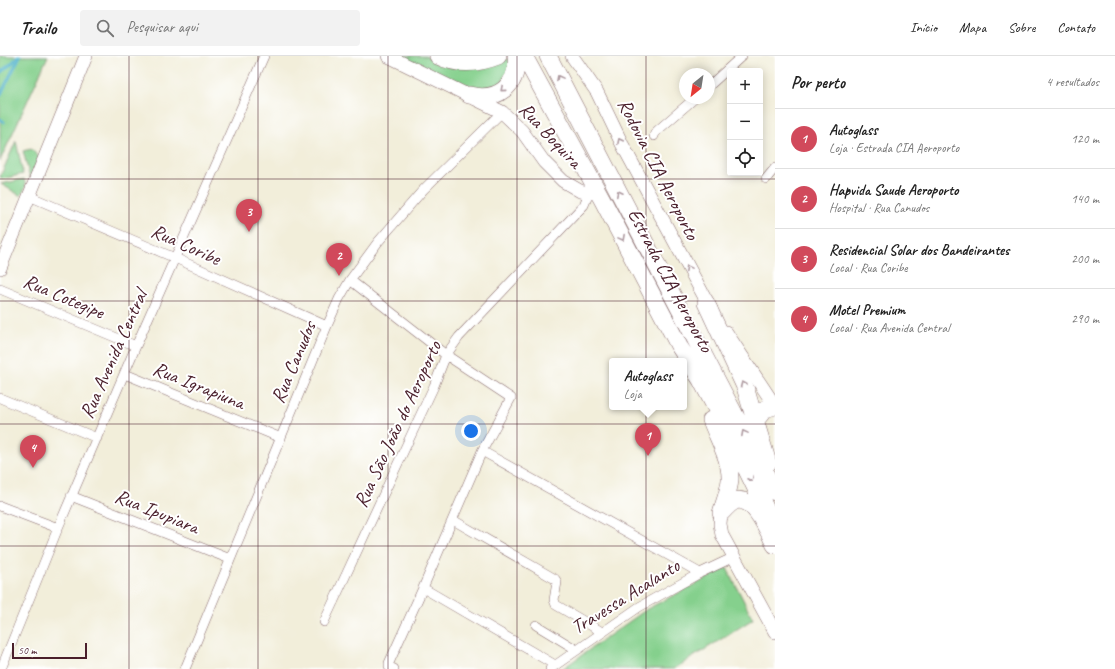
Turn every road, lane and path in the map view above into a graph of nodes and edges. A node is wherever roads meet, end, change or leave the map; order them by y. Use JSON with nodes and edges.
{"nodes":[{"id":1,"x":86,"y":56,"type":"edge"},
{"id":2,"x":264,"y":56,"type":"edge"},
{"id":3,"x":388,"y":56,"type":"edge"},
{"id":4,"x":438,"y":56,"type":"edge"},
{"id":5,"x":516,"y":56,"type":"edge"},
{"id":6,"x":524,"y":56,"type":"edge"},
{"id":7,"x":548,"y":56,"type":"edge"},
{"id":8,"x":572,"y":56,"type":"edge"},
{"id":9,"x":742,"y":56,"type":"edge"},
{"id":10,"x":490,"y":58,"type":"edge"},
{"id":11,"x":715,"y":81,"type":"edge"},
{"id":12,"x":469,"y":95,"type":"junction"},
{"id":13,"x":688,"y":104,"type":"edge"},
{"id":14,"x":502,"y":112,"type":"junction"},
{"id":15,"x":654,"y":136,"type":"dead end"},
{"id":16,"x":775,"y":168,"type":"edge"},
{"id":17,"x":766,"y":179,"type":"dead end"},
{"id":18,"x":594,"y":193,"type":"junction"},
{"id":19,"x":29,"y":196,"type":"junction"},
{"id":20,"x":175,"y":258,"type":"junction"},
{"id":21,"x":0,"y":268,"type":"edge"},
{"id":22,"x":350,"y":280,"type":"junction"},
{"id":23,"x":0,"y":289,"type":"edge"},
{"id":24,"x":706,"y":303,"type":"junction"},
{"id":25,"x":327,"y":326,"type":"junction"},
{"id":26,"x":136,"y":346,"type":"junction"},
{"id":27,"x":446,"y":355,"type":"junction"},
{"id":28,"x":682,"y":356,"type":"edge"},
{"id":29,"x":687,"y":363,"type":"edge"},
{"id":30,"x":687,"y":367,"type":"edge"},
{"id":31,"x":125,"y":374,"type":"junction"},
{"id":32,"x":0,"y":398,"type":"edge"},
{"id":33,"x":775,"y":406,"type":"edge"},
{"id":34,"x":755,"y":421,"type":"junction"},
{"id":35,"x":97,"y":438,"type":"junction"},
{"id":36,"x":281,"y":438,"type":"junction"},
{"id":37,"x":482,"y":451,"type":"junction"},
{"id":38,"x":775,"y":486,"type":"edge"},
{"id":39,"x":775,"y":492,"type":"edge"},
{"id":40,"x":71,"y":496,"type":"junction"},
{"id":41,"x":0,"y":506,"type":"edge"},
{"id":42,"x":721,"y":514,"type":"junction"},
{"id":43,"x":453,"y":520,"type":"junction"},
{"id":44,"x":58,"y":528,"type":"junction"},
{"id":45,"x":775,"y":528,"type":"edge"},
{"id":46,"x":775,"y":545,"type":"edge"},
{"id":47,"x":734,"y":557,"type":"junction"},
{"id":48,"x":230,"y":559,"type":"junction"},
{"id":49,"x":700,"y":573,"type":"junction"},
{"id":50,"x":424,"y":588,"type":"junction"},
{"id":51,"x":324,"y":622,"type":"dead end"},
{"id":52,"x":536,"y":625,"type":"dead end"},
{"id":53,"x":602,"y":632,"type":"junction"},
{"id":54,"x":775,"y":632,"type":"edge"},
{"id":55,"x":577,"y":650,"type":"junction"},
{"id":56,"x":553,"y":667,"type":"edge"},
{"id":57,"x":1,"y":669,"type":"edge"},
{"id":58,"x":185,"y":669,"type":"edge"},
{"id":59,"x":394,"y":669,"type":"edge"}],
"edges":[{"from":1,"to":19,"type":"street"},
{"from":2,"to":20,"type":"street","name":"Rua Avenida Central"},
{"from":3,"to":12,"type":"street","name":"Rua Boquira"},
{"from":4,"to":10,"type":"highway"},
{"from":5,"to":12,"type":"highway","one_way":true},
{"from":6,"to":18,"type":"highway","name":"Estrada CIA Aeroporto"},
{"from":39,"to":7,"type":"highway","name":"Estrada CIA Aeroporto","one_way":true},
{"from":24,"to":8,"type":"street","name":"Rodovia CIA Aeroporto","one_way":true},
{"from":9,"to":11,"type":"street"},
{"from":12,"to":14,"type":"street","name":"Rua Boquira"},
{"from":13,"to":15,"type":"street"},
{"from":14,"to":18,"type":"street","name":"Rua Boquira"},
{"from":14,"to":22,"type":"street","name":"Rua Canudos"},
{"from":16,"to":17,"type":"street"},
{"from":18,"to":27,"type":"street","name":"Rua São João do Aeroporto"},
{"from":18,"to":28,"type":"highway","name":"Estrada CIA Aeroporto","one_way":true},
{"from":19,"to":20,"type":"street","name":"Rua Coribe"},
{"from":19,"to":21,"type":"street"},
{"from":20,"to":25,"type":"street","name":"Rua Coribe"},
{"from":20,"to":26,"type":"street","name":"Rua Avenida Central"},
{"from":22,"to":25,"type":"street","name":"Rua Canudos"},
{"from":22,"to":27,"type":"street"},
{"from":23,"to":26,"type":"street","name":"Rua Cotegipe"},
{"from":24,"to":33,"type":"street","name":"Rodovia CIA Aeroporto"},
{"from":34,"to":24,"type":"highway","one_way":true},
{"from":25,"to":36,"type":"street","name":"Rua Canudos"},
{"from":26,"to":31,"type":"street","name":"Rua Avenida Central"},
{"from":27,"to":37,"type":"street"},
{"from":27,"to":51,"type":"street","name":"Rua São João do Aeroporto"},
{"from":29,"to":45,"type":"highway","name":"Estrada CIA Aeroporto","one_way":true},
{"from":30,"to":42,"type":"highway"},
{"from":31,"to":35,"type":"street","name":"Rua Avenida Central"},
{"from":31,"to":36,"type":"street","name":"Rua Igrapiuna"},
{"from":32,"to":35,"type":"street"},
{"from":33,"to":34,"type":"highway"},
{"from":34,"to":38,"type":"highway"},
{"from":35,"to":40,"type":"street","name":"Rua Avenida Central"},
{"from":36,"to":48,"type":"street","name":"Rua Canudos"},
{"from":37,"to":43,"type":"street"},
{"from":37,"to":49,"type":"street"},
{"from":40,"to":44,"type":"street","name":"Rua Avenida Central"},
{"from":40,"to":48,"type":"street","name":"Rua Ipupiara"},
{"from":41,"to":44,"type":"street"},
{"from":42,"to":46,"type":"highway"},
{"from":42,"to":47,"type":"street"},
{"from":43,"to":50,"type":"street"},
{"from":43,"to":53,"type":"street"},
{"from":44,"to":57,"type":"street","name":"Rua Avenida Central"},
{"from":47,"to":49,"type":"street","name":"Travessa Acalanto"},
{"from":47,"to":54,"type":"street"},
{"from":48,"to":58,"type":"street","name":"Rua Canudos"},
{"from":49,"to":53,"type":"street","name":"Travessa Acalanto"},
{"from":50,"to":56,"type":"street","name":"Travessa Acalanto"},
{"from":50,"to":59,"type":"street"},
{"from":52,"to":55,"type":"street"},
{"from":53,"to":55,"type":"street","name":"Travessa Acalanto"},
{"from":55,"to":56,"type":"street","name":"Travessa Acalanto"}]}
